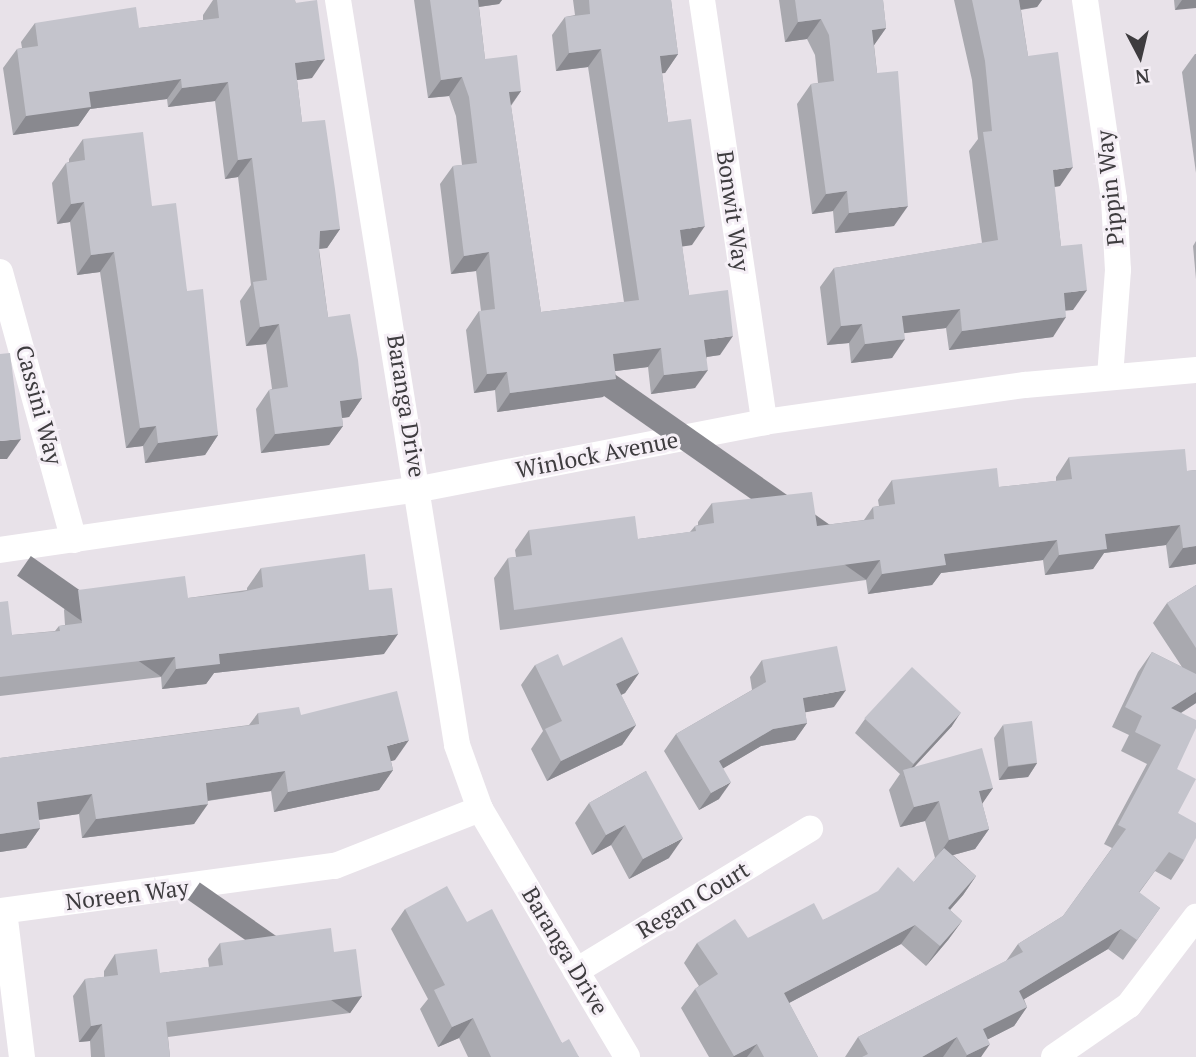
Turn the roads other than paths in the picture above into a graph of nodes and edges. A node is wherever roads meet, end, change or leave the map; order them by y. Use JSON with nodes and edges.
{"nodes":[{"id":1,"x":338,"y":0,"type":"edge"},
{"id":2,"x":702,"y":0,"type":"edge"},
{"id":3,"x":1085,"y":0,"type":"edge"},
{"id":4,"x":0,"y":272,"type":"edge"},
{"id":5,"x":1196,"y":370,"type":"edge"},
{"id":6,"x":1110,"y":377,"type":"junction"},
{"id":7,"x":764,"y":422,"type":"junction"},
{"id":8,"x":420,"y":489,"type":"junction"},
{"id":9,"x":74,"y":540,"type":"junction"},
{"id":10,"x":0,"y":550,"type":"edge"},
{"id":11,"x":481,"y":810,"type":"junction"},
{"id":12,"x":810,"y":829,"type":"dead end"},
{"id":13,"x":2,"y":911,"type":"edge"},
{"id":14,"x":1196,"y":917,"type":"edge"},
{"id":15,"x":576,"y":971,"type":"junction"},
{"id":16,"x":22,"y":1057,"type":"edge"},
{"id":17,"x":627,"y":1057,"type":"edge"},
{"id":18,"x":1054,"y":1057,"type":"edge"}],
"edges":[{"from":1,"to":8,"type":"street","name":"Baranga Drive"},
{"from":2,"to":7,"type":"street","name":"Bonwit Way"},
{"from":3,"to":6,"type":"street","name":"Pippin Way"},
{"from":4,"to":9,"type":"street","name":"Cassini Way"},
{"from":5,"to":6,"type":"street","name":"Winlock Avenue"},
{"from":6,"to":7,"type":"street","name":"Winlock Avenue"},
{"from":7,"to":8,"type":"street","name":"Winlock Avenue"},
{"from":8,"to":9,"type":"street","name":"Winlock Avenue"},
{"from":8,"to":11,"type":"street","name":"Baranga Drive"},
{"from":9,"to":10,"type":"street","name":"Winlock Avenue"},
{"from":11,"to":13,"type":"street","name":"Noreen Way"},
{"from":11,"to":15,"type":"street","name":"Baranga Drive"},
{"from":12,"to":15,"type":"street","name":"Regan Court"},
{"from":13,"to":16,"type":"street"},
{"from":14,"to":18,"type":"street"},
{"from":15,"to":17,"type":"street","name":"Baranga Drive"}]}
